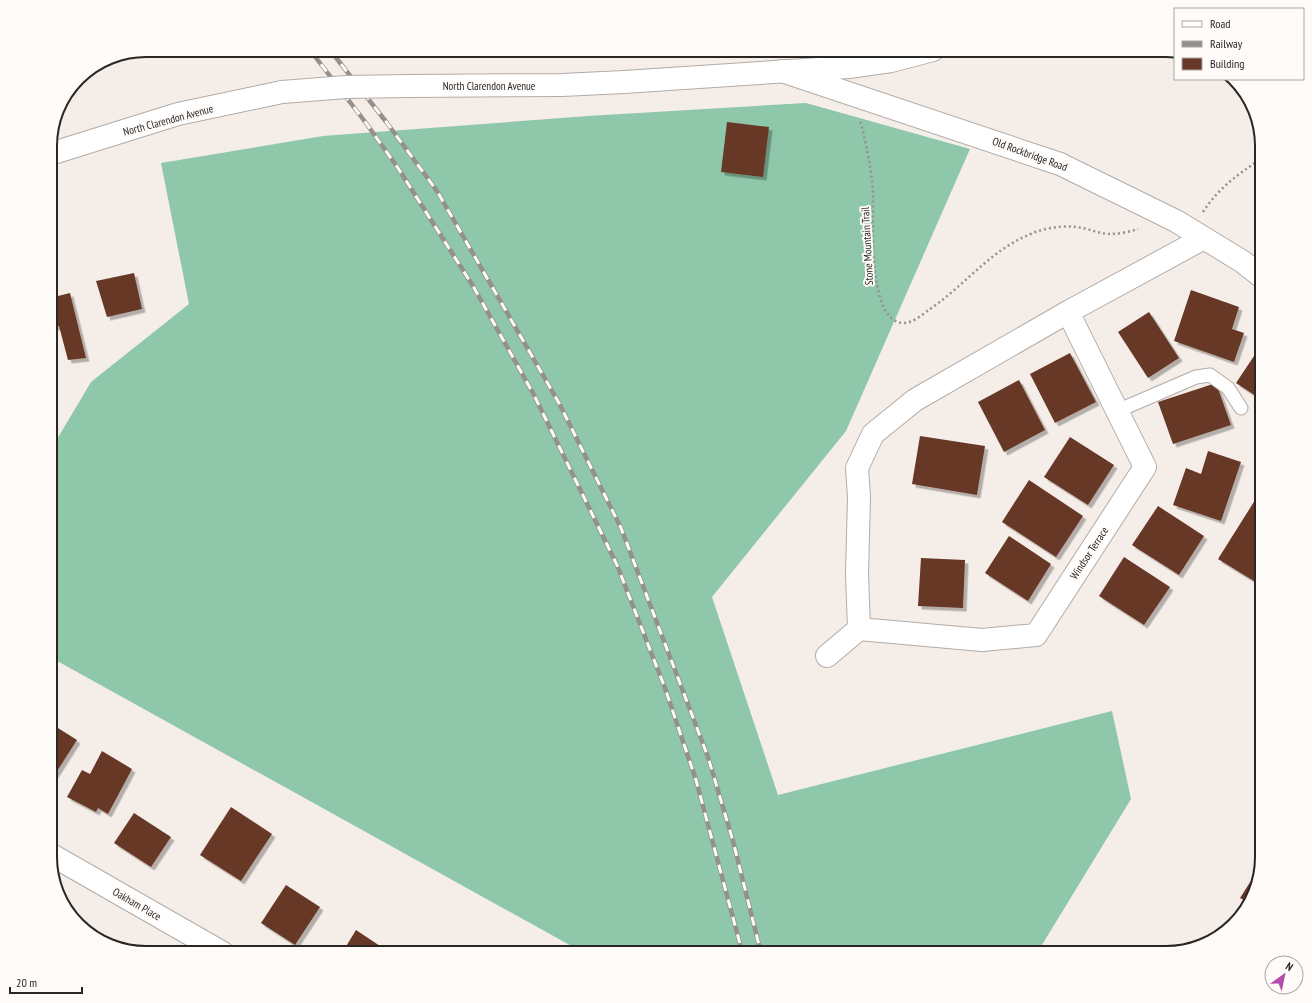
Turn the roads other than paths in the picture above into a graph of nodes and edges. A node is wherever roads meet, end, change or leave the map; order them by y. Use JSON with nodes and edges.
{"nodes":[{"id":1,"x":906,"y":57,"type":"edge"},
{"id":2,"x":781,"y":71,"type":"junction"},
{"id":3,"x":57,"y":152,"type":"edge"},
{"id":4,"x":1204,"y":238,"type":"junction"},
{"id":5,"x":1255,"y":271,"type":"edge"},
{"id":6,"x":1068,"y":312,"type":"junction"},
{"id":7,"x":1241,"y":408,"type":"dead end"},
{"id":8,"x":1117,"y":411,"type":"junction"},
{"id":9,"x":859,"y":629,"type":"junction"},
{"id":10,"x":828,"y":656,"type":"dead end"},
{"id":11,"x":57,"y":858,"type":"edge"},
{"id":12,"x":211,"y":946,"type":"edge"}],
"edges":[{"from":1,"to":2,"type":"street","name":"North Clarendon Avenue"},
{"from":2,"to":3,"type":"street","name":"North Clarendon Avenue","bridge":true},
{"from":2,"to":4,"type":"street","name":"Old Rockbridge Road"},
{"from":4,"to":5,"type":"street","name":"Old Rockbridge Road"},
{"from":4,"to":6,"type":"street"},
{"from":6,"to":8,"type":"street","name":"Windsor Terrace"},
{"from":6,"to":9,"type":"street"},
{"from":7,"to":8,"type":"lane"},
{"from":8,"to":9,"type":"street","name":"Windsor Terrace"},
{"from":9,"to":10,"type":"street"},
{"from":11,"to":12,"type":"street","name":"Oakham Place"}]}
